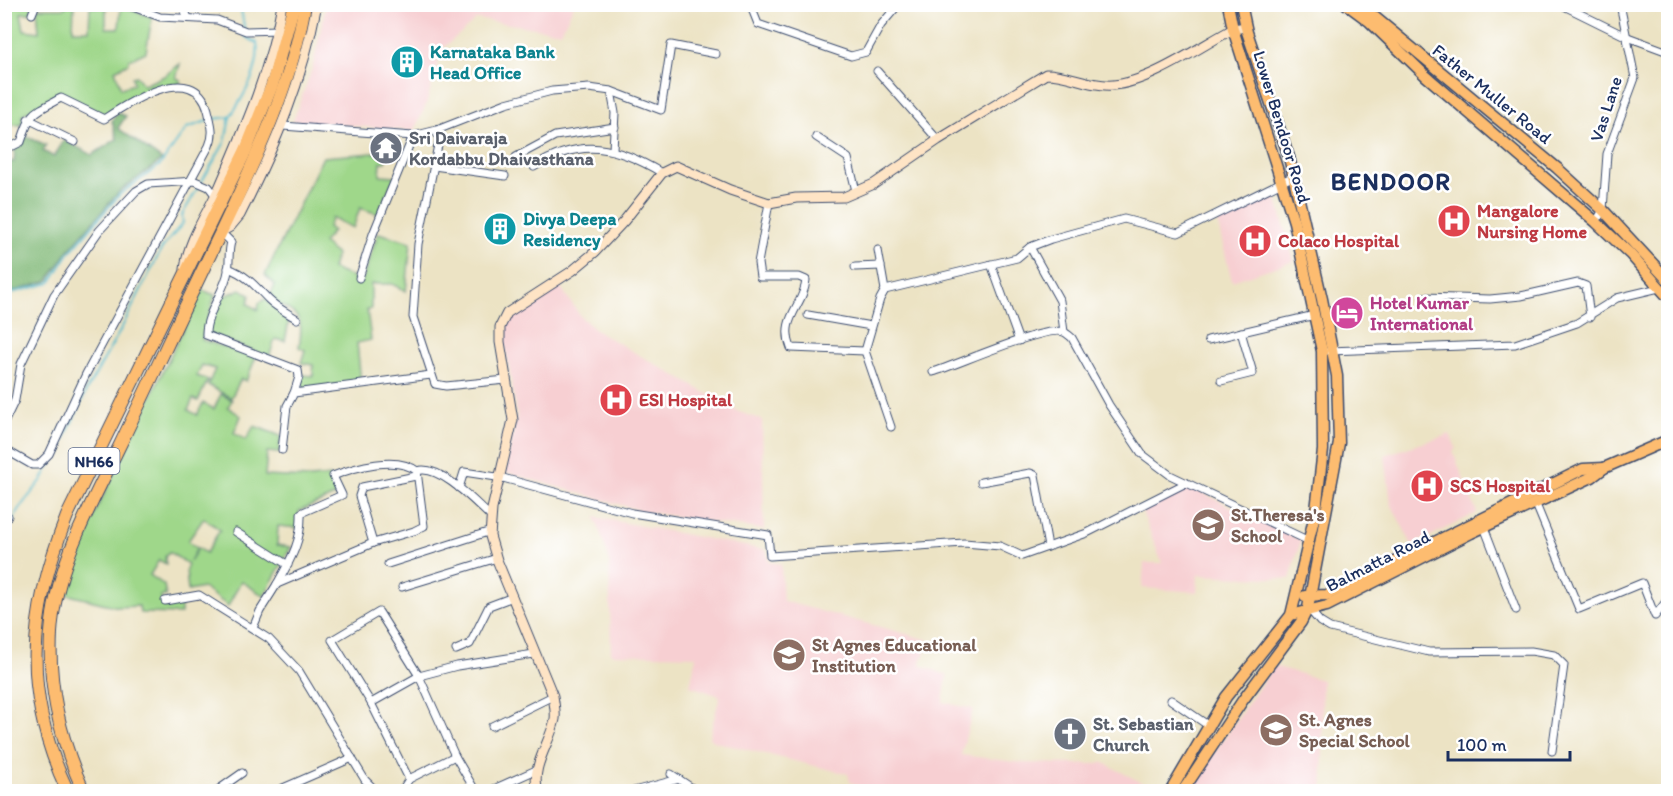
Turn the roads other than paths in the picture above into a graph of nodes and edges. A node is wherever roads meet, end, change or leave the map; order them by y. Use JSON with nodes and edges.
{"nodes":[{"id":1,"x":36,"y":4,"type":"edge"},
{"id":2,"x":76,"y":4,"type":"edge"},
{"id":3,"x":88,"y":4,"type":"edge"},
{"id":4,"x":117,"y":4,"type":"edge"},
{"id":5,"x":182,"y":4,"type":"edge"},
{"id":6,"x":282,"y":4,"type":"edge"},
{"id":7,"x":294,"y":4,"type":"edge"},
{"id":8,"x":305,"y":4,"type":"edge"},
{"id":9,"x":317,"y":4,"type":"edge"},
{"id":10,"x":750,"y":4,"type":"edge"},
{"id":11,"x":899,"y":4,"type":"edge"},
{"id":12,"x":1228,"y":4,"type":"edge"},
{"id":13,"x":1241,"y":4,"type":"edge"},
{"id":14,"x":1346,"y":4,"type":"edge"},
{"id":15,"x":1359,"y":4,"type":"edge"},
{"id":16,"x":1560,"y":4,"type":"edge"},
{"id":17,"x":1620,"y":4,"type":"edge"},
{"id":18,"x":32,"y":14,"type":"dead end"},
{"id":19,"x":188,"y":18,"type":"junction"},
{"id":20,"x":1246,"y":27,"type":"junction"},
{"id":21,"x":1233,"y":29,"type":"junction"},
{"id":22,"x":277,"y":30,"type":"junction"},
{"id":23,"x":1625,"y":36,"type":"junction"},
{"id":24,"x":1668,"y":52,"type":"edge"},
{"id":25,"x":716,"y":54,"type":"dead end"},
{"id":26,"x":877,"y":71,"type":"dead end"},
{"id":27,"x":610,"y":91,"type":"junction"},
{"id":28,"x":28,"y":119,"type":"junction"},
{"id":29,"x":283,"y":126,"type":"junction"},
{"id":30,"x":615,"y":127,"type":"junction"},
{"id":31,"x":437,"y":130,"type":"junction"},
{"id":32,"x":413,"y":136,"type":"junction"},
{"id":33,"x":816,"y":137,"type":"dead end"},
{"id":34,"x":938,"y":140,"type":"junction"},
{"id":35,"x":75,"y":142,"type":"dead end"},
{"id":36,"x":4,"y":146,"type":"edge"},
{"id":37,"x":614,"y":149,"type":"junction"},
{"id":38,"x":516,"y":157,"type":"dead end"},
{"id":39,"x":434,"y":166,"type":"junction"},
{"id":40,"x":534,"y":167,"type":"dead end"},
{"id":41,"x":662,"y":173,"type":"junction"},
{"id":42,"x":505,"y":176,"type":"dead end"},
{"id":43,"x":1294,"y":176,"type":"junction"},
{"id":44,"x":189,"y":182,"type":"junction"},
{"id":45,"x":1282,"y":182,"type":"junction"},
{"id":46,"x":856,"y":191,"type":"junction"},
{"id":47,"x":215,"y":195,"type":"junction"},
{"id":48,"x":769,"y":203,"type":"junction"},
{"id":49,"x":1603,"y":210,"type":"junction"},
{"id":50,"x":1596,"y":222,"type":"junction"},
{"id":51,"x":221,"y":232,"type":"junction"},
{"id":52,"x":1030,"y":247,"type":"junction"},
{"id":53,"x":878,"y":249,"type":"dead end"},
{"id":54,"x":991,"y":264,"type":"junction"},
{"id":55,"x":881,"y":266,"type":"junction"},
{"id":56,"x":228,"y":267,"type":"junction"},
{"id":57,"x":855,"y":267,"type":"dead end"},
{"id":58,"x":185,"y":271,"type":"junction"},
{"id":59,"x":359,"y":278,"type":"dead end"},
{"id":60,"x":1668,"y":280,"type":"edge"},
{"id":61,"x":1659,"y":288,"type":"junction"},
{"id":62,"x":885,"y":290,"type":"junction"},
{"id":63,"x":1424,"y":297,"type":"dead end"},
{"id":64,"x":1668,"y":297,"type":"edge"},
{"id":65,"x":808,"y":315,"type":"dead end"},
{"id":66,"x":1315,"y":315,"type":"junction"},
{"id":67,"x":1590,"y":317,"type":"junction"},
{"id":68,"x":297,"y":319,"type":"dead end"},
{"id":69,"x":871,"y":326,"type":"junction"},
{"id":70,"x":1064,"y":332,"type":"junction"},
{"id":71,"x":1241,"y":332,"type":"junction"},
{"id":72,"x":1208,"y":340,"type":"dead end"},
{"id":73,"x":1019,"y":341,"type":"junction"},
{"id":74,"x":865,"y":351,"type":"junction"},
{"id":75,"x":1328,"y":351,"type":"junction"},
{"id":76,"x":933,"y":372,"type":"dead end"},
{"id":77,"x":431,"y":375,"type":"junction"},
{"id":78,"x":506,"y":380,"type":"junction"},
{"id":79,"x":1221,"y":381,"type":"dead end"},
{"id":80,"x":294,"y":393,"type":"junction"},
{"id":81,"x":8,"y":406,"type":"edge"},
{"id":82,"x":4,"y":423,"type":"edge"},
{"id":83,"x":891,"y":427,"type":"dead end"},
{"id":84,"x":1668,"y":440,"type":"edge"},
{"id":85,"x":4,"y":449,"type":"edge"},
{"id":86,"x":282,"y":450,"type":"dead end"},
{"id":87,"x":1604,"y":468,"type":"junction"},
{"id":88,"x":417,"y":474,"type":"junction"},
{"id":89,"x":499,"y":477,"type":"junction"},
{"id":90,"x":981,"y":482,"type":"dead end"},
{"id":91,"x":1186,"y":483,"type":"junction"},
{"id":92,"x":459,"y":488,"type":"junction"},
{"id":93,"x":1535,"y":502,"type":"junction"},
{"id":94,"x":4,"y":514,"type":"edge"},
{"id":95,"x":491,"y":517,"type":"junction"},
{"id":96,"x":4,"y":524,"type":"edge"},
{"id":97,"x":1484,"y":527,"type":"junction"},
{"id":98,"x":491,"y":531,"type":"junction"},
{"id":99,"x":236,"y":532,"type":"dead end"},
{"id":100,"x":1309,"y":541,"type":"junction"},
{"id":101,"x":373,"y":543,"type":"junction"},
{"id":102,"x":1048,"y":547,"type":"junction"},
{"id":103,"x":497,"y":558,"type":"junction"},
{"id":104,"x":388,"y":564,"type":"dead end"},
{"id":105,"x":288,"y":565,"type":"junction"},
{"id":106,"x":277,"y":584,"type":"junction"},
{"id":107,"x":402,"y":587,"type":"dead end"},
{"id":108,"x":1297,"y":596,"type":"junction"},
{"id":109,"x":1311,"y":596,"type":"junction"},
{"id":110,"x":513,"y":597,"type":"junction"},
{"id":111,"x":1668,"y":599,"type":"edge"},
{"id":112,"x":165,"y":601,"type":"dead end"},
{"id":113,"x":1308,"y":608,"type":"junction"},
{"id":114,"x":1516,"y":610,"type":"dead end"},
{"id":115,"x":1291,"y":615,"type":"junction"},
{"id":116,"x":253,"y":628,"type":"junction"},
{"id":117,"x":456,"y":650,"type":"dead end"},
{"id":118,"x":534,"y":654,"type":"junction"},
{"id":119,"x":419,"y":676,"type":"junction"},
{"id":120,"x":553,"y":696,"type":"junction"},
{"id":121,"x":1171,"y":700,"type":"dead end"},
{"id":122,"x":371,"y":703,"type":"junction"},
{"id":123,"x":492,"y":726,"type":"dead end"},
{"id":124,"x":1209,"y":726,"type":"junction"},
{"id":125,"x":1552,"y":751,"type":"dead end"},
{"id":126,"x":455,"y":756,"type":"junction"},
{"id":127,"x":352,"y":758,"type":"junction"},
{"id":128,"x":536,"y":770,"type":"junction"},
{"id":129,"x":242,"y":773,"type":"dead end"},
{"id":130,"x":671,"y":774,"type":"dead end"},
{"id":131,"x":409,"y":778,"type":"junction"},
{"id":132,"x":679,"y":779,"type":"junction"},
{"id":133,"x":68,"y":792,"type":"edge"},
{"id":134,"x":84,"y":792,"type":"edge"},
{"id":135,"x":214,"y":792,"type":"edge"},
{"id":136,"x":274,"y":792,"type":"edge"},
{"id":137,"x":377,"y":792,"type":"edge"},
{"id":138,"x":401,"y":792,"type":"edge"},
{"id":139,"x":476,"y":792,"type":"edge"},
{"id":140,"x":487,"y":792,"type":"edge"},
{"id":141,"x":538,"y":792,"type":"edge"},
{"id":142,"x":630,"y":792,"type":"edge"},
{"id":143,"x":698,"y":792,"type":"edge"},
{"id":144,"x":1170,"y":792,"type":"edge"},
{"id":145,"x":1182,"y":792,"type":"edge"}],
"edges":[{"from":1,"to":18,"type":"street"},
{"from":2,"to":3,"type":"street"},
{"from":4,"to":19,"type":"street"},
{"from":5,"to":19,"type":"street"},
{"from":6,"to":22,"type":"street"},
{"from":7,"to":58,"type":"highway","number":"NH66"},
{"from":8,"to":51,"type":"highway","number":"NH66"},
{"from":9,"to":29,"type":"street"},
{"from":10,"to":11,"type":"street"},
{"from":12,"to":21,"type":"main road","name":"Lower Bendoor Road"},
{"from":13,"to":20,"type":"main road"},
{"from":14,"to":50,"type":"main road"},
{"from":15,"to":49,"type":"main road","name":"Father Muller Road"},
{"from":16,"to":23,"type":"street"},
{"from":17,"to":23,"type":"street","name":"Vas Lane"},
{"from":19,"to":22,"type":"street"},
{"from":20,"to":21,"type":"street"},
{"from":20,"to":43,"type":"main road"},
{"from":21,"to":34,"type":"street"},
{"from":21,"to":45,"type":"main road","name":"Lower Bendoor Road"},
{"from":22,"to":47,"type":"street"},
{"from":23,"to":24,"type":"street"},
{"from":23,"to":49,"type":"street","name":"Vas Lane"},
{"from":25,"to":27,"type":"street"},
{"from":26,"to":34,"type":"street"},
{"from":27,"to":30,"type":"street"},
{"from":27,"to":31,"type":"street"},
{"from":28,"to":35,"type":"street"},
{"from":28,"to":36,"type":"street"},
{"from":28,"to":44,"type":"street"},
{"from":29,"to":32,"type":"street"},
{"from":29,"to":51,"type":"street"},
{"from":30,"to":37,"type":"street"},
{"from":30,"to":38,"type":"street"},
{"from":31,"to":32,"type":"street"},
{"from":31,"to":39,"type":"street"},
{"from":32,"to":59,"type":"street"},
{"from":33,"to":46,"type":"street"},
{"from":34,"to":46,"type":"street"},
{"from":37,"to":40,"type":"street"},
{"from":37,"to":41,"type":"street"},
{"from":39,"to":42,"type":"street"},
{"from":39,"to":77,"type":"street"},
{"from":41,"to":48,"type":"street"},
{"from":41,"to":78,"type":"street"},
{"from":43,"to":45,"type":"street"},
{"from":43,"to":75,"type":"main road"},
{"from":44,"to":47,"type":"street"},
{"from":44,"to":81,"type":"street"},
{"from":44,"to":85,"type":"street"},
{"from":45,"to":52,"type":"street"},
{"from":45,"to":66,"type":"main road","name":"Lower Bendoor Road"},
{"from":46,"to":48,"type":"street"},
{"from":47,"to":58,"type":"street"},
{"from":48,"to":74,"type":"street"},
{"from":49,"to":50,"type":"street","name":"Vas Lane"},
{"from":49,"to":60,"type":"main road","name":"Father Muller Road"},
{"from":50,"to":61,"type":"main road"},
{"from":51,"to":56,"type":"street"},
{"from":51,"to":134,"type":"highway","number":"NH66"},
{"from":52,"to":54,"type":"street"},
{"from":52,"to":70,"type":"street"},
{"from":53,"to":55,"type":"street"},
{"from":54,"to":62,"type":"street"},
{"from":54,"to":73,"type":"street"},
{"from":55,"to":57,"type":"street"},
{"from":55,"to":62,"type":"street"},
{"from":56,"to":68,"type":"street"},
{"from":56,"to":80,"type":"street"},
{"from":58,"to":133,"type":"highway","number":"NH66"},
{"from":61,"to":64,"type":"main road"},
{"from":61,"to":67,"type":"street"},
{"from":62,"to":69,"type":"street"},
{"from":63,"to":67,"type":"street"},
{"from":65,"to":69,"type":"street"},
{"from":66,"to":71,"type":"street"},
{"from":66,"to":75,"type":"main road","name":"Lower Bendoor Road"},
{"from":67,"to":75,"type":"street"},
{"from":69,"to":74,"type":"street"},
{"from":70,"to":73,"type":"street"},
{"from":70,"to":91,"type":"street"},
{"from":71,"to":72,"type":"street"},
{"from":71,"to":79,"type":"street"},
{"from":73,"to":76,"type":"street"},
{"from":74,"to":83,"type":"street"},
{"from":75,"to":100,"type":"main road","name":"Lower Bendoor Road"},
{"from":75,"to":109,"type":"main road"},
{"from":77,"to":78,"type":"street"},
{"from":77,"to":80,"type":"street"},
{"from":78,"to":89,"type":"street"},
{"from":80,"to":86,"type":"street"},
{"from":81,"to":82,"type":"street"},
{"from":84,"to":87,"type":"main road","name":"Balmatta Road"},
{"from":87,"to":93,"type":"main road","name":"Balmatta Road"},
{"from":87,"to":109,"type":"main road","name":"Balmatta Road"},
{"from":88,"to":92,"type":"street"},
{"from":88,"to":101,"type":"street"},
{"from":88,"to":101,"type":"street"},
{"from":88,"to":105,"type":"street"},
{"from":89,"to":92,"type":"street"},
{"from":89,"to":95,"type":"street"},
{"from":89,"to":102,"type":"street"},
{"from":90,"to":102,"type":"street"},
{"from":91,"to":100,"type":"street"},
{"from":91,"to":102,"type":"street"},
{"from":92,"to":95,"type":"street"},
{"from":93,"to":97,"type":"main road","name":"Balmatta Road"},
{"from":93,"to":111,"type":"street"},
{"from":94,"to":96,"type":"street"},
{"from":95,"to":98,"type":"street"},
{"from":97,"to":113,"type":"main road","name":"Balmatta Road"},
{"from":97,"to":114,"type":"street"},
{"from":98,"to":103,"type":"street"},
{"from":98,"to":104,"type":"street"},
{"from":99,"to":105,"type":"street"},
{"from":100,"to":108,"type":"main road","name":"Lower Bendoor Road"},
{"from":101,"to":106,"type":"street"},
{"from":103,"to":107,"type":"street"},
{"from":103,"to":110,"type":"street"},
{"from":105,"to":106,"type":"street"},
{"from":106,"to":116,"type":"street"},
{"from":108,"to":109,"type":"main road","name":"Balmatta Road"},
{"from":108,"to":115,"type":"main road","name":"Lower Bendoor Road"},
{"from":109,"to":113,"type":"main road"},
{"from":110,"to":117,"type":"street"},
{"from":110,"to":118,"type":"street"},
{"from":112,"to":116,"type":"street"},
{"from":113,"to":115,"type":"main road","name":"Balmatta Road"},
{"from":113,"to":125,"type":"street"},
{"from":113,"to":145,"type":"main road"},
{"from":115,"to":124,"type":"main road","name":"Balmatta Road"},
{"from":116,"to":127,"type":"street"},
{"from":118,"to":119,"type":"street"},
{"from":118,"to":120,"type":"street"},
{"from":119,"to":122,"type":"street"},
{"from":119,"to":122,"type":"street"},
{"from":119,"to":126,"type":"street"},
{"from":120,"to":123,"type":"street"},
{"from":120,"to":128,"type":"street"},
{"from":121,"to":124,"type":"street"},
{"from":122,"to":131,"type":"street"},
{"from":124,"to":144,"type":"main road","name":"Balmatta Road"},
{"from":126,"to":131,"type":"street"},
{"from":126,"to":139,"type":"street"},
{"from":127,"to":136,"type":"street"},
{"from":127,"to":137,"type":"street"},
{"from":128,"to":140,"type":"street"},
{"from":128,"to":141,"type":"street"},
{"from":129,"to":135,"type":"street"},
{"from":130,"to":132,"type":"street"},
{"from":131,"to":138,"type":"street"},
{"from":132,"to":142,"type":"street"},
{"from":132,"to":143,"type":"street"}]}
